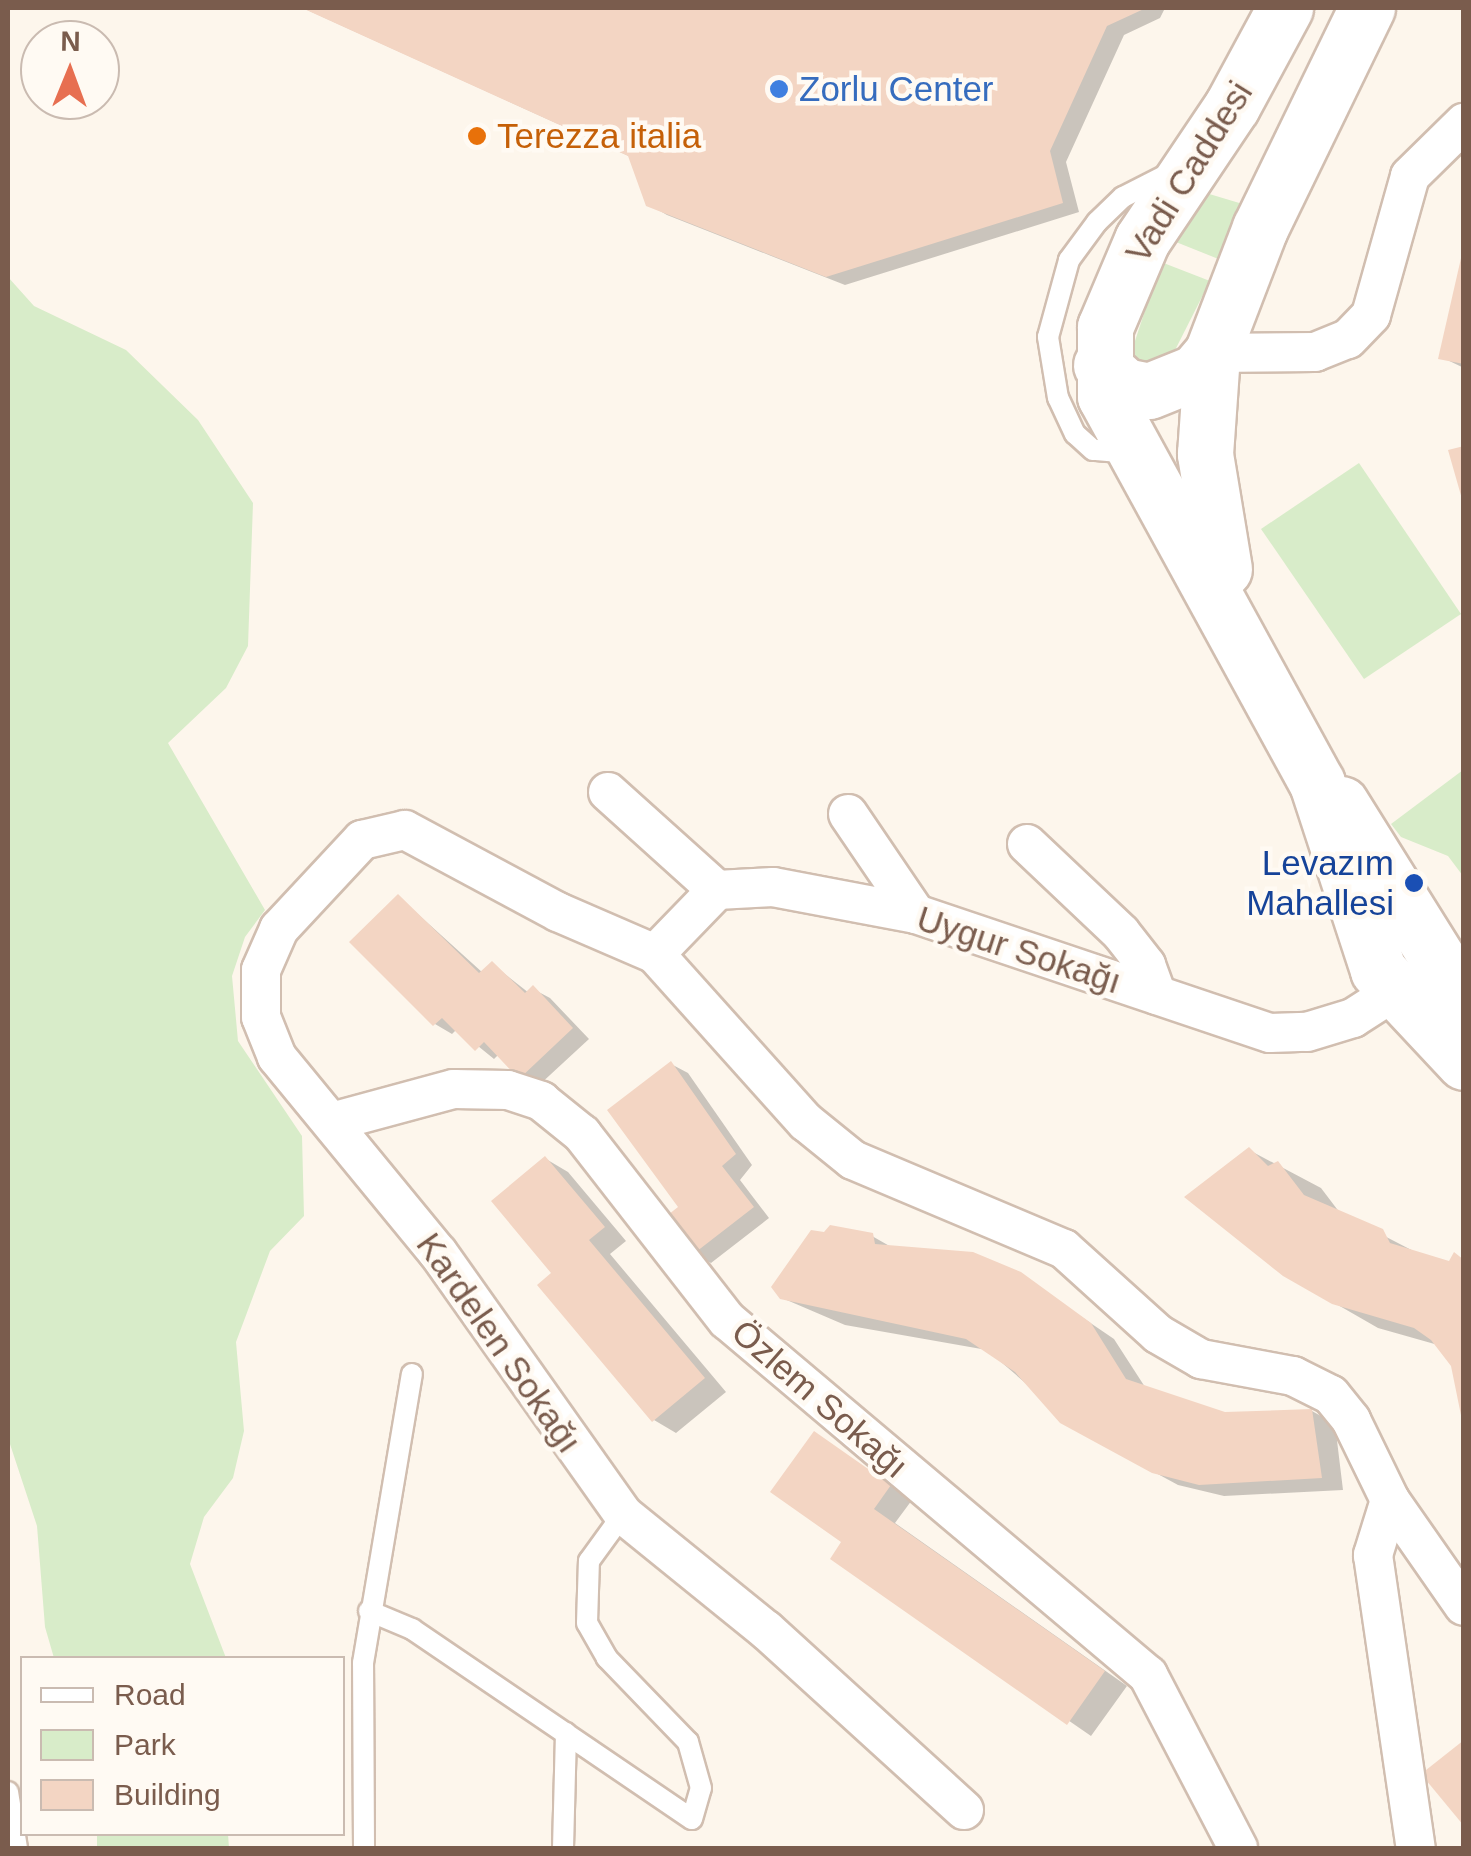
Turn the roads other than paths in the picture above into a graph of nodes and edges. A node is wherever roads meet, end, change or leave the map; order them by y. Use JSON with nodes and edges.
{"nodes":[{"id":1,"x":1285,"y":8,"type":"edge"},
{"id":2,"x":1367,"y":8,"type":"edge"},
{"id":3,"x":1464,"y":123,"type":"edge"},
{"id":4,"x":1186,"y":167,"type":"junction"},
{"id":5,"x":1100,"y":365,"type":"junction"},
{"id":6,"x":1210,"y":378,"type":"junction"},
{"id":7,"x":1132,"y":453,"type":"junction"},
{"id":8,"x":1241,"y":638,"type":"junction"},
{"id":9,"x":608,"y":792,"type":"dead end"},
{"id":10,"x":848,"y":814,"type":"dead end"},
{"id":11,"x":1027,"y":844,"type":"dead end"},
{"id":12,"x":717,"y":890,"type":"junction"},
{"id":13,"x":916,"y":914,"type":"junction"},
{"id":14,"x":656,"y":954,"type":"junction"},
{"id":15,"x":1427,"y":991,"type":"edge"},
{"id":16,"x":1157,"y":995,"type":"junction"},
{"id":17,"x":1464,"y":1062,"type":"edge"},
{"id":18,"x":334,"y":1122,"type":"junction"},
{"id":19,"x":412,"y":1374,"type":"dead end"},
{"id":20,"x":1390,"y":1500,"type":"junction"},
{"id":21,"x":623,"y":1514,"type":"junction"},
{"id":22,"x":1464,"y":1606,"type":"edge"},
{"id":23,"x":369,"y":1611,"type":"junction"},
{"id":24,"x":566,"y":1733,"type":"junction"},
{"id":25,"x":8,"y":1792,"type":"edge"},
{"id":26,"x":964,"y":1810,"type":"dead end"},
{"id":27,"x":17,"y":1848,"type":"edge"},
{"id":28,"x":364,"y":1848,"type":"edge"},
{"id":29,"x":564,"y":1848,"type":"edge"},
{"id":30,"x":1238,"y":1848,"type":"edge"},
{"id":31,"x":1416,"y":1848,"type":"edge"}],
"edges":[{"from":1,"to":4,"type":"main road","name":"Vadi Caddesi"},
{"from":2,"to":6,"type":"main road"},
{"from":3,"to":6,"type":"street"},
{"from":4,"to":5,"type":"main road","name":"Vadi Caddesi"},
{"from":4,"to":7,"type":"lane"},
{"from":5,"to":6,"type":"main road"},
{"from":5,"to":7,"type":"main road","name":"Vadi Caddesi"},
{"from":6,"to":7,"type":"main road"},
{"from":6,"to":8,"type":"main road"},
{"from":7,"to":8,"type":"main road","name":"Vadi Caddesi"},
{"from":8,"to":15,"type":"main road"},
{"from":9,"to":12,"type":"street"},
{"from":10,"to":13,"type":"street"},
{"from":11,"to":16,"type":"street"},
{"from":12,"to":13,"type":"street","name":"Uygur Sokağı"},
{"from":12,"to":14,"type":"street"},
{"from":13,"to":16,"type":"street","name":"Uygur Sokağı"},
{"from":14,"to":18,"type":"street","name":"Kardelen Sokağı"},
{"from":14,"to":20,"type":"street"},
{"from":15,"to":16,"type":"street","name":"Uygur Sokağı"},
{"from":15,"to":17,"type":"main road"},
{"from":18,"to":21,"type":"street","name":"Kardelen Sokağı"},
{"from":18,"to":30,"type":"street","name":"Özlem Sokağı"},
{"from":19,"to":23,"type":"lane"},
{"from":20,"to":22,"type":"street"},
{"from":20,"to":31,"type":"street"},
{"from":21,"to":24,"type":"lane"},
{"from":21,"to":26,"type":"street","name":"Kardelen Sokağı"},
{"from":23,"to":24,"type":"lane"},
{"from":23,"to":28,"type":"lane"},
{"from":24,"to":29,"type":"lane"},
{"from":25,"to":27,"type":"lane"}]}
